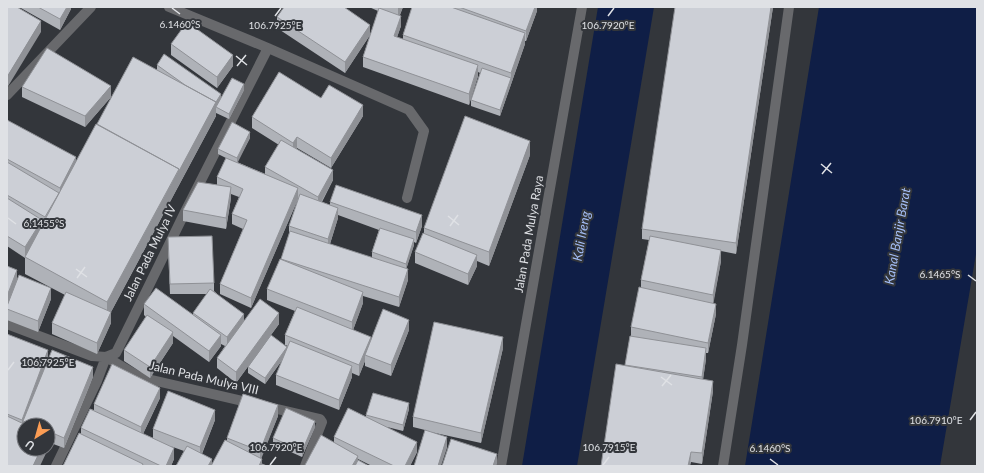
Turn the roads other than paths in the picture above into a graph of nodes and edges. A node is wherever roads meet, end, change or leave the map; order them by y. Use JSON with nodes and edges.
{"nodes":[{"id":1,"x":91,"y":7,"type":"edge"},
{"id":2,"x":169,"y":7,"type":"edge"},
{"id":3,"x":582,"y":7,"type":"edge"},
{"id":4,"x":789,"y":7,"type":"edge"},
{"id":5,"x":268,"y":48,"type":"junction"},
{"id":6,"x":7,"y":95,"type":"edge"},
{"id":7,"x":407,"y":198,"type":"dead end"},
{"id":8,"x":7,"y":324,"type":"edge"},
{"id":9,"x":106,"y":357,"type":"junction"},
{"id":10,"x":56,"y":466,"type":"edge"},
{"id":11,"x":305,"y":466,"type":"edge"},
{"id":12,"x":501,"y":466,"type":"edge"},
{"id":13,"x":723,"y":466,"type":"edge"}],
"edges":[{"from":1,"to":6,"type":"street"},
{"from":2,"to":5,"type":"street"},
{"from":3,"to":12,"type":"street","name":"Jalan Pada Mulya Raya"},
{"from":4,"to":13,"type":"street"},
{"from":5,"to":7,"type":"street"},
{"from":5,"to":9,"type":"street","name":"Jalan Pada Mulya IV"},
{"from":8,"to":9,"type":"street"},
{"from":9,"to":10,"type":"street"},
{"from":9,"to":11,"type":"street","name":"Jalan Pada Mulya VIII"}]}
